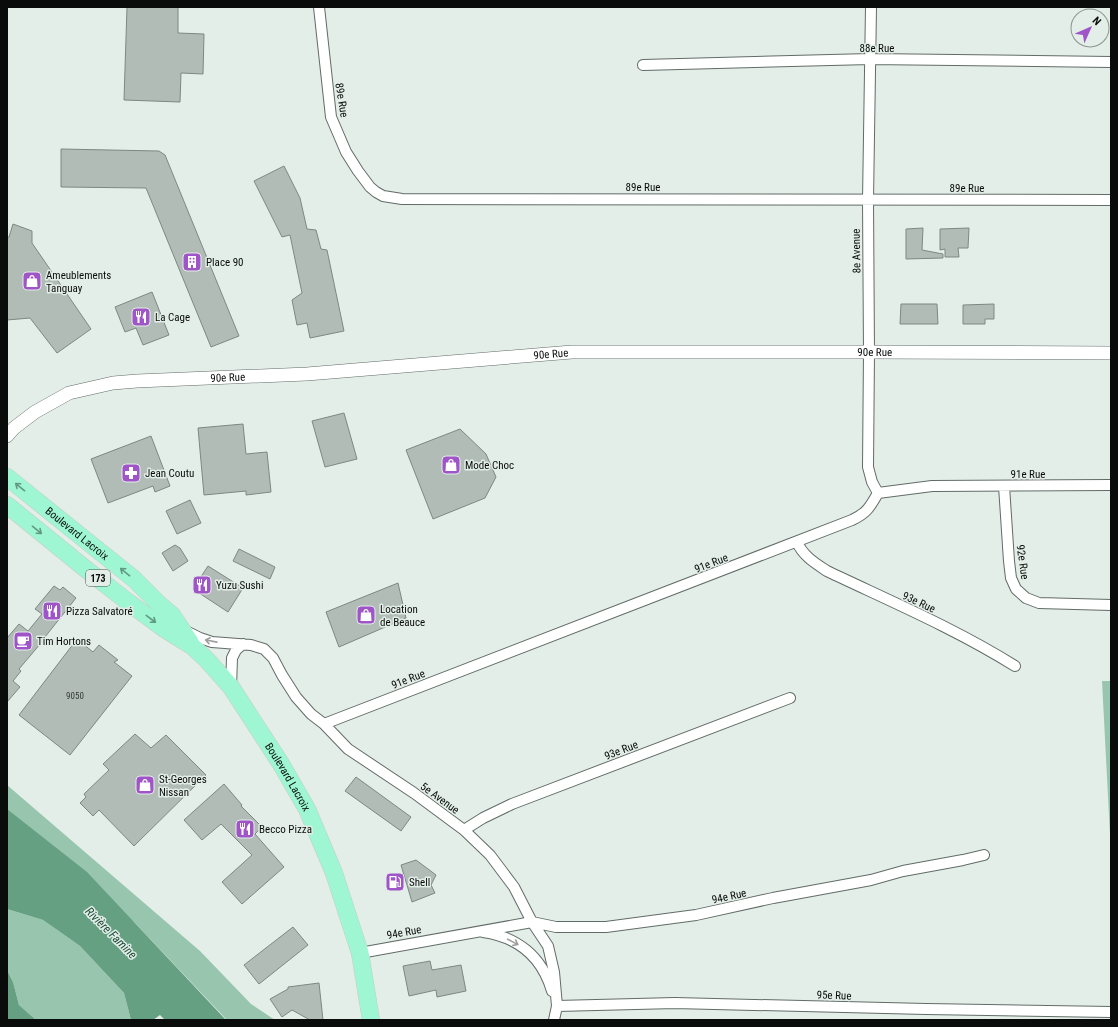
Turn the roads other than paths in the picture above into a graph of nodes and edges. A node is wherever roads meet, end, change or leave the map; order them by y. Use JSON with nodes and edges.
{"nodes":[{"id":1,"x":319,"y":7,"type":"edge"},
{"id":2,"x":871,"y":7,"type":"edge"},
{"id":3,"x":870,"y":59,"type":"junction"},
{"id":4,"x":1111,"y":62,"type":"edge"},
{"id":5,"x":643,"y":64,"type":"dead end"},
{"id":6,"x":868,"y":200,"type":"junction"},
{"id":7,"x":1111,"y":200,"type":"edge"},
{"id":8,"x":869,"y":352,"type":"junction"},
{"id":9,"x":1111,"y":354,"type":"edge"},
{"id":10,"x":7,"y":436,"type":"edge"},
{"id":11,"x":7,"y":476,"type":"edge"},
{"id":12,"x":1111,"y":485,"type":"edge"},
{"id":13,"x":1004,"y":486,"type":"junction"},
{"id":14,"x":878,"y":493,"type":"junction"},
{"id":15,"x":7,"y":505,"type":"edge"},
{"id":16,"x":797,"y":542,"type":"junction"},
{"id":17,"x":1111,"y":605,"type":"edge"},
{"id":18,"x":182,"y":628,"type":"junction"},
{"id":19,"x":243,"y":644,"type":"junction"},
{"id":20,"x":192,"y":646,"type":"junction"},
{"id":21,"x":1015,"y":666,"type":"dead end"},
{"id":22,"x":231,"y":687,"type":"junction"},
{"id":23,"x":790,"y":698,"type":"dead end"},
{"id":24,"x":324,"y":724,"type":"junction"},
{"id":25,"x":464,"y":830,"type":"junction"},
{"id":26,"x":984,"y":854,"type":"dead end"},
{"id":27,"x":532,"y":922,"type":"junction"},
{"id":28,"x":476,"y":931,"type":"junction"},
{"id":29,"x":360,"y":952,"type":"junction"},
{"id":30,"x":557,"y":1006,"type":"junction"},
{"id":31,"x":1111,"y":1012,"type":"edge"},
{"id":32,"x":371,"y":1020,"type":"edge"},
{"id":33,"x":554,"y":1020,"type":"edge"}],
"edges":[{"from":1,"to":6,"type":"street","name":"89e Rue"},
{"from":2,"to":3,"type":"street","name":"8e Avenue"},
{"from":3,"to":4,"type":"street","name":"88e Rue"},
{"from":3,"to":5,"type":"street","name":"88e Rue"},
{"from":3,"to":6,"type":"street","name":"8e Avenue"},
{"from":6,"to":7,"type":"street","name":"89e Rue"},
{"from":6,"to":8,"type":"street","name":"8e Avenue"},
{"from":8,"to":9,"type":"street","name":"90e Rue"},
{"from":8,"to":10,"type":"street","name":"90e Rue"},
{"from":8,"to":14,"type":"street","name":"8e Avenue"},
{"from":18,"to":11,"type":"main road","name":"Boulevard Lacroix","number":"173","one_way":true},
{"from":12,"to":13,"type":"street","name":"91e Rue"},
{"from":13,"to":14,"type":"street","name":"91e Rue"},
{"from":13,"to":17,"type":"street","name":"92e Rue"},
{"from":14,"to":16,"type":"street","name":"91e Rue"},
{"from":15,"to":20,"type":"main road","name":"Boulevard Lacroix","number":"173","one_way":true},
{"from":16,"to":21,"type":"street","name":"93e Rue"},
{"from":16,"to":24,"type":"street","name":"91e Rue"},
{"from":19,"to":18,"type":"street","name":"5e Avenue","one_way":true},
{"from":18,"to":20,"type":"main road","name":"Boulevard Lacroix","number":"173"},
{"from":19,"to":22,"type":"street"},
{"from":19,"to":24,"type":"street","name":"5e Avenue"},
{"from":20,"to":22,"type":"main road","name":"Boulevard Lacroix","number":"173"},
{"from":22,"to":29,"type":"main road","name":"Boulevard Lacroix","number":"173"},
{"from":23,"to":25,"type":"street","name":"93e Rue"},
{"from":24,"to":25,"type":"street","name":"5e Avenue"},
{"from":25,"to":27,"type":"street","name":"5e Avenue"},
{"from":26,"to":27,"type":"street","name":"94e Rue"},
{"from":27,"to":28,"type":"street","name":"94e Rue"},
{"from":27,"to":30,"type":"street","name":"5e Avenue"},
{"from":28,"to":29,"type":"street","name":"94e Rue"},
{"from":28,"to":30,"type":"street","name":"94e Rue","one_way":true},
{"from":29,"to":32,"type":"main road","name":"Boulevard Lacroix","number":"173"},
{"from":30,"to":31,"type":"street","name":"95e Rue"},
{"from":30,"to":33,"type":"street","name":"5e Avenue"}]}
